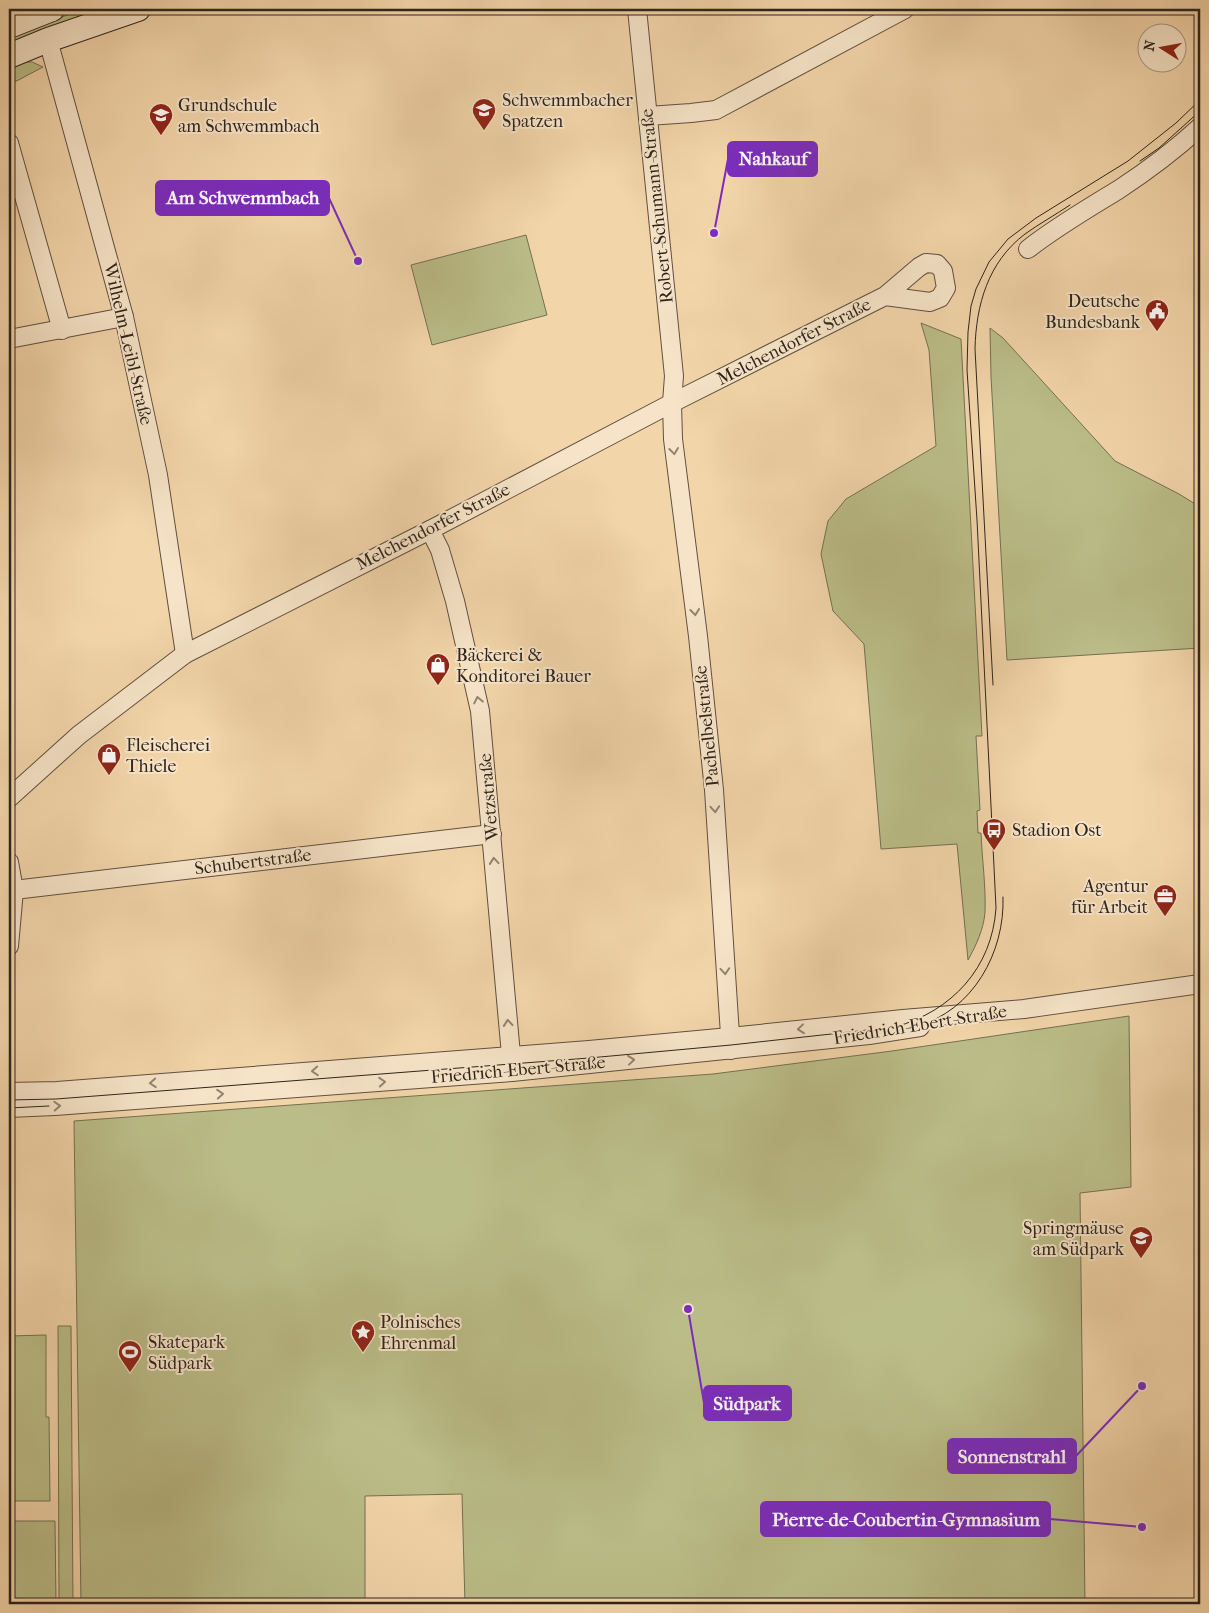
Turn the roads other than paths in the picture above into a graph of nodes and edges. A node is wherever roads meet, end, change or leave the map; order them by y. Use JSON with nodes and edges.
{"nodes":[{"id":1,"x":52,"y":9,"type":"edge"},
{"id":2,"x":138,"y":9,"type":"edge"},
{"id":3,"x":637,"y":9,"type":"edge"},
{"id":4,"x":905,"y":9,"type":"edge"},
{"id":5,"x":9,"y":26,"type":"edge"},
{"id":6,"x":48,"y":40,"type":"junction"},
{"id":7,"x":9,"y":56,"type":"edge"},
{"id":8,"x":648,"y":116,"type":"junction"},
{"id":9,"x":1200,"y":127,"type":"edge"},
{"id":10,"x":9,"y":143,"type":"edge"},
{"id":11,"x":1028,"y":249,"type":"dead end"},
{"id":12,"x":884,"y":296,"type":"dead end"},
{"id":13,"x":124,"y":317,"type":"junction"},
{"id":14,"x":62,"y":330,"type":"junction"},
{"id":15,"x":9,"y":339,"type":"edge"},
{"id":16,"x":672,"y":402,"type":"junction"},
{"id":17,"x":430,"y":530,"type":"junction"},
{"id":18,"x":185,"y":654,"type":"junction"},
{"id":19,"x":9,"y":798,"type":"edge"},
{"id":20,"x":492,"y":834,"type":"junction"},
{"id":21,"x":9,"y":862,"type":"edge"},
{"id":22,"x":14,"y":890,"type":"junction"},
{"id":23,"x":9,"y":946,"type":"edge"},
{"id":24,"x":1200,"y":984,"type":"edge"},
{"id":25,"x":731,"y":1044,"type":"junction"},
{"id":26,"x":512,"y":1064,"type":"junction"},
{"id":27,"x":9,"y":1092,"type":"edge"},
{"id":28,"x":9,"y":1108,"type":"edge"}],
"edges":[{"from":1,"to":5,"type":"main road"},
{"from":2,"to":6,"type":"main road"},
{"from":3,"to":8,"type":"street","name":"Robert-Schumann-Straße"},
{"from":4,"to":8,"type":"street"},
{"from":6,"to":7,"type":"main road"},
{"from":6,"to":13,"type":"street","name":"Wilhelm-Leibl-Straße"},
{"from":8,"to":16,"type":"street","name":"Robert-Schumann-Straße"},
{"from":9,"to":11,"type":"street"},
{"from":10,"to":14,"type":"street"},
{"from":12,"to":16,"type":"street","name":"Melchendorfer Straße"},
{"from":13,"to":14,"type":"street"},
{"from":13,"to":18,"type":"street","name":"Wilhelm-Leibl-Straße"},
{"from":14,"to":15,"type":"street"},
{"from":16,"to":17,"type":"street","name":"Melchendorfer Straße"},
{"from":16,"to":25,"type":"street","name":"Pachelbelstraße","one_way":true},
{"from":17,"to":18,"type":"street","name":"Melchendorfer Straße"},
{"from":20,"to":17,"type":"street","name":"Wetzstraße","one_way":true},
{"from":18,"to":19,"type":"street","name":"Melchendorfer Straße"},
{"from":20,"to":22,"type":"street","name":"Schubertstraße"},
{"from":26,"to":20,"type":"street","name":"Wetzstraße","one_way":true},
{"from":21,"to":22,"type":"street"},
{"from":22,"to":23,"type":"street"},
{"from":24,"to":25,"type":"street","name":"Friedrich-Ebert-Straße"},
{"from":25,"to":26,"type":"street","name":"Friedrich-Ebert-Straße"},
{"from":26,"to":27,"type":"street","name":"Friedrich-Ebert-Straße","one_way":true},
{"from":28,"to":26,"type":"street","name":"Friedrich-Ebert-Straße","one_way":true}]}
